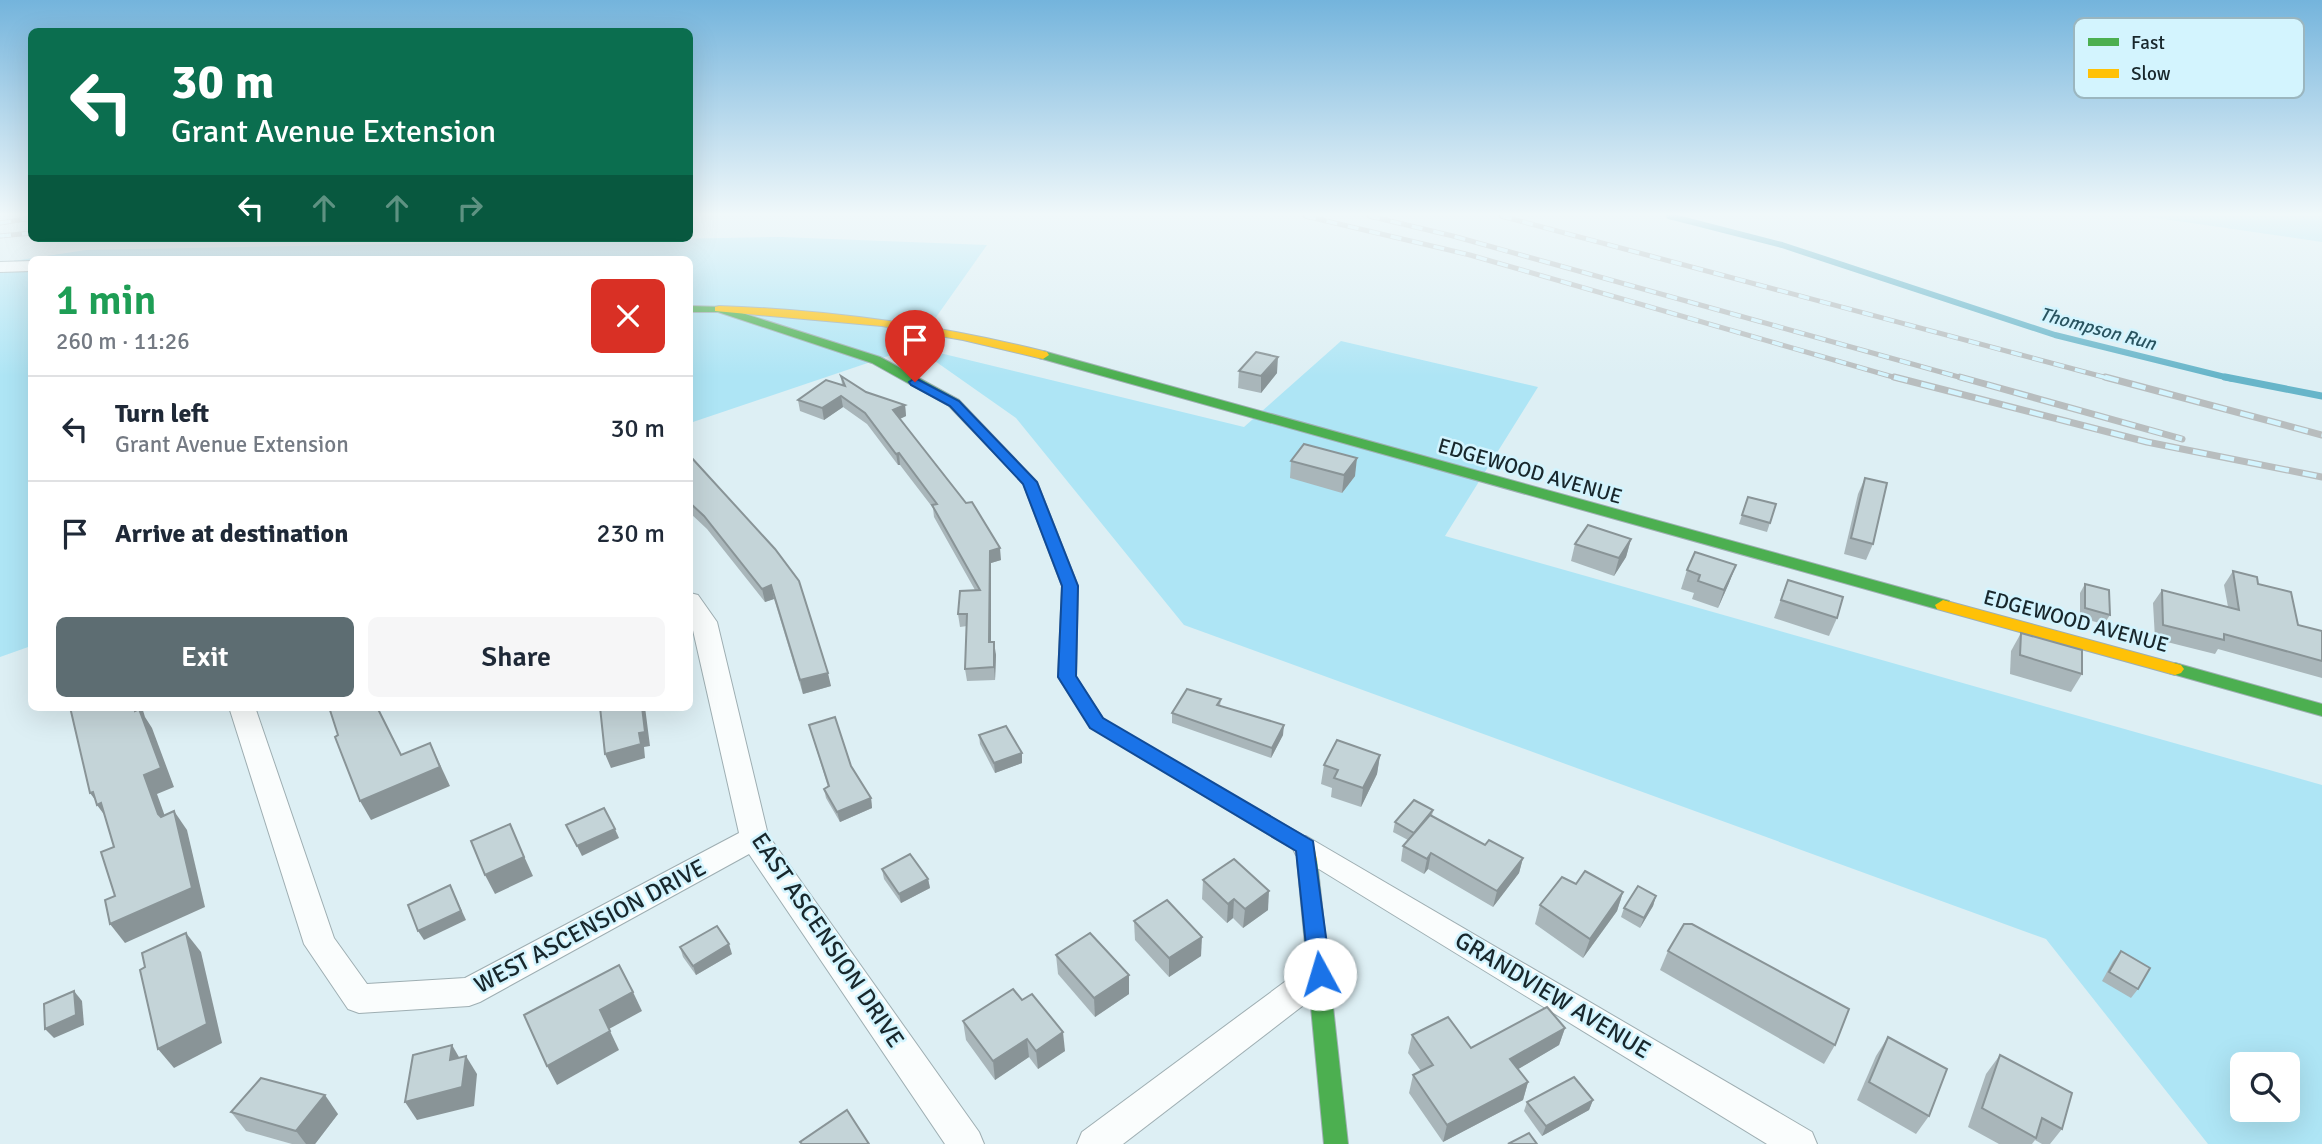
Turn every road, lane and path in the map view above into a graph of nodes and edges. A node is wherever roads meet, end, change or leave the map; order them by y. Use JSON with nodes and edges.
{"nodes":[{"id":1,"x":693,"y":309,"type":"edge"},
{"id":2,"x":719,"y":309,"type":"junction"},
{"id":3,"x":693,"y":604,"type":"edge"},
{"id":4,"x":2322,"y":710,"type":"edge"},
{"id":5,"x":243,"y":711,"type":"edge"},
{"id":6,"x":754,"y":838,"type":"junction"},
{"id":7,"x":1306,"y":846,"type":"junction"},
{"id":8,"x":1320,"y":974,"type":"junction"},
{"id":9,"x":966,"y":1144,"type":"edge"},
{"id":10,"x":1094,"y":1144,"type":"edge"},
{"id":11,"x":1336,"y":1144,"type":"edge"},
{"id":12,"x":1799,"y":1144,"type":"edge"}],
"edges":[{"from":1,"to":2,"type":"street","name":"EDGEWOOD AVENUE"},
{"from":2,"to":4,"type":"street","name":"EDGEWOOD AVENUE"},
{"from":2,"to":7,"type":"street"},
{"from":3,"to":6,"type":"street","name":"EAST ASCENSION DRIVE"},
{"from":5,"to":6,"type":"street","name":"WEST ASCENSION DRIVE"},
{"from":6,"to":9,"type":"street","name":"EAST ASCENSION DRIVE"},
{"from":7,"to":8,"type":"street"},
{"from":7,"to":12,"type":"street","name":"GRANDVIEW AVENUE"},
{"from":8,"to":10,"type":"street"},
{"from":8,"to":11,"type":"street"}]}
